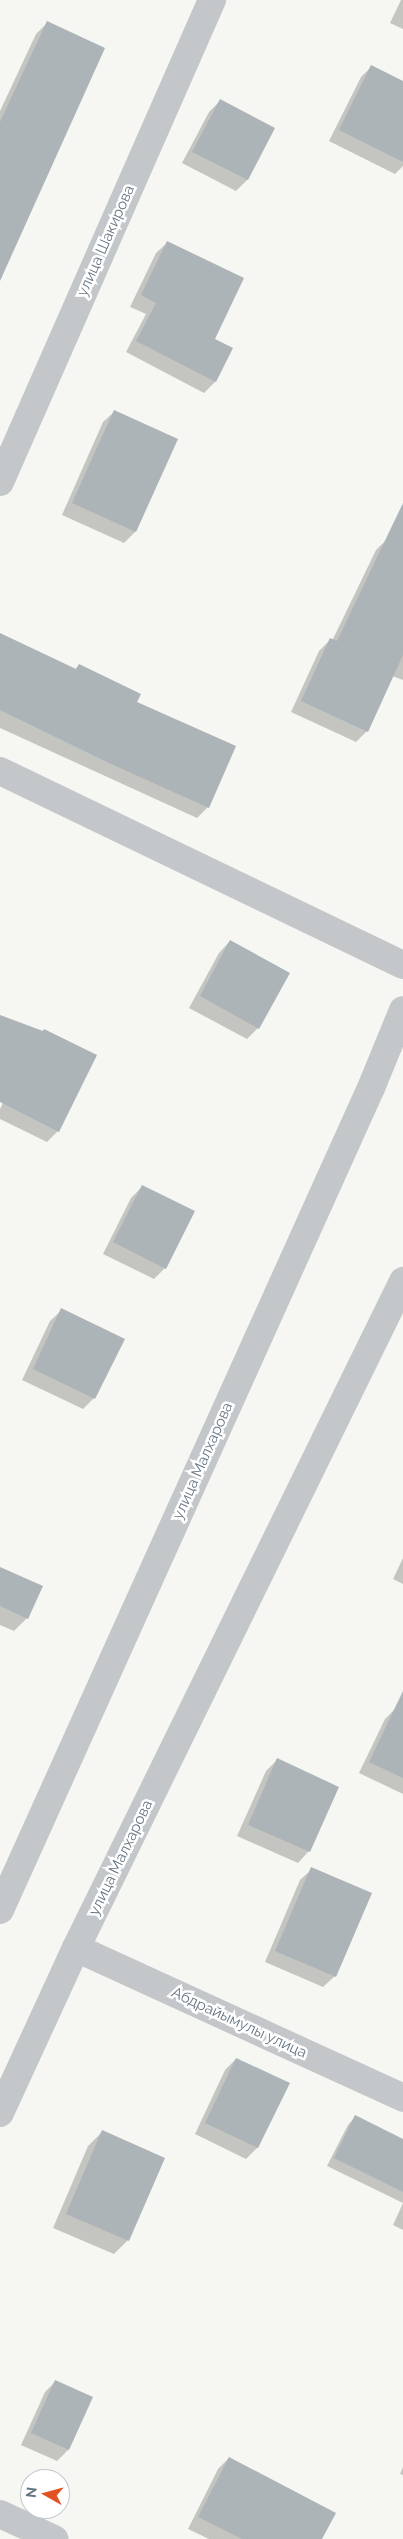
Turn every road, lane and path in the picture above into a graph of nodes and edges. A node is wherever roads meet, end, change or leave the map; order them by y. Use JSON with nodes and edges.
{"nodes":[{"id":1,"x":212,"y":0,"type":"edge"},
{"id":2,"x":0,"y":482,"type":"edge"},
{"id":3,"x":0,"y":770,"type":"edge"},
{"id":4,"x":403,"y":965,"type":"edge"},
{"id":5,"x":403,"y":1010,"type":"edge"},
{"id":6,"x":403,"y":1281,"type":"edge"},
{"id":7,"x":0,"y":1910,"type":"edge"},
{"id":8,"x":76,"y":1948,"type":"junction"},
{"id":9,"x":403,"y":2098,"type":"edge"},
{"id":10,"x":0,"y":2113,"type":"edge"},
{"id":11,"x":0,"y":2514,"type":"edge"},
{"id":12,"x":54,"y":2539,"type":"edge"}],
"edges":[{"from":1,"to":2,"type":"street","name":"улица Шакирова"},
{"from":3,"to":4,"type":"street"},
{"from":5,"to":7,"type":"street","name":"улица Малхарова"},
{"from":6,"to":8,"type":"street","name":"улица Малхарова"},
{"from":8,"to":9,"type":"street","name":"Абдрайымулы улица"},
{"from":8,"to":10,"type":"street","name":"улица Малхарова"},
{"from":11,"to":12,"type":"street"}]}
